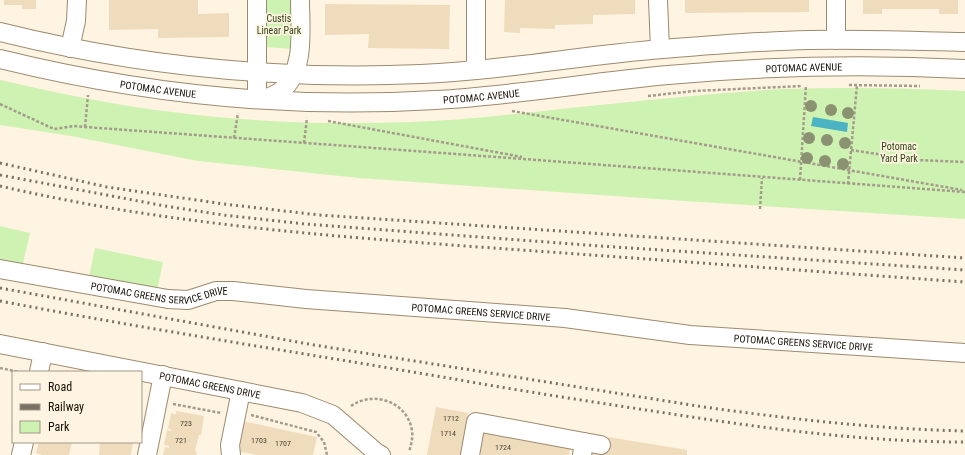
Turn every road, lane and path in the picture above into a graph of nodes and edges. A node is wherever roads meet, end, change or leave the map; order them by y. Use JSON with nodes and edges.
{"nodes":[{"id":1,"x":77,"y":0,"type":"edge"},
{"id":2,"x":257,"y":0,"type":"edge"},
{"id":3,"x":300,"y":0,"type":"edge"},
{"id":4,"x":476,"y":0,"type":"edge"},
{"id":5,"x":658,"y":0,"type":"edge"},
{"id":6,"x":836,"y":0,"type":"edge"},
{"id":7,"x":0,"y":32,"type":"edge"},
{"id":8,"x":836,"y":40,"type":"junction"},
{"id":9,"x":965,"y":42,"type":"edge"},
{"id":10,"x":70,"y":48,"type":"junction"},
{"id":11,"x":660,"y":49,"type":"junction"},
{"id":12,"x":0,"y":59,"type":"edge"},
{"id":13,"x":965,"y":69,"type":"edge"},
{"id":14,"x":476,"y":70,"type":"junction"},
{"id":15,"x":257,"y":72,"type":"junction"},
{"id":16,"x":294,"y":73,"type":"junction"},
{"id":17,"x":806,"y":85,"type":"dead end"},
{"id":18,"x":857,"y":85,"type":"dead end"},
{"id":19,"x":88,"y":95,"type":"dead end"},
{"id":20,"x":261,"y":99,"type":"junction"},
{"id":21,"x":0,"y":104,"type":"edge"},
{"id":22,"x":240,"y":108,"type":"dead end"},
{"id":23,"x":307,"y":111,"type":"dead end"},
{"id":24,"x":511,"y":111,"type":"dead end"},
{"id":25,"x":324,"y":120,"type":"dead end"},
{"id":26,"x":85,"y":127,"type":"junction"},
{"id":27,"x":234,"y":138,"type":"junction"},
{"id":28,"x":304,"y":143,"type":"junction"},
{"id":29,"x":851,"y":150,"type":"junction"},
{"id":30,"x":535,"y":159,"type":"junction"},
{"id":31,"x":801,"y":162,"type":"junction"},
{"id":32,"x":965,"y":162,"type":"edge"},
{"id":33,"x":849,"y":171,"type":"junction"},
{"id":34,"x":762,"y":178,"type":"junction"},
{"id":35,"x":800,"y":180,"type":"junction"},
{"id":36,"x":848,"y":184,"type":"junction"},
{"id":37,"x":965,"y":191,"type":"edge"},
{"id":38,"x":760,"y":209,"type":"dead end"},
{"id":39,"x":0,"y":269,"type":"edge"},
{"id":40,"x":0,"y":346,"type":"edge"},
{"id":41,"x":43,"y":352,"type":"junction"},
{"id":42,"x":965,"y":353,"type":"edge"},
{"id":43,"x":0,"y":368,"type":"edge"},
{"id":44,"x":14,"y":371,"type":"edge"},
{"id":45,"x":39,"y":371,"type":"edge"},
{"id":46,"x":163,"y":375,"type":"junction"},
{"id":47,"x":241,"y":391,"type":"junction"},
{"id":48,"x":351,"y":406,"type":"dead end"},
{"id":49,"x":24,"y":443,"type":"edge"},
{"id":50,"x":589,"y":448,"type":"edge"},
{"id":51,"x":409,"y":452,"type":"dead end"},
{"id":52,"x":378,"y":454,"type":"edge"},
{"id":53,"x":21,"y":455,"type":"edge"},
{"id":54,"x":147,"y":455,"type":"edge"},
{"id":55,"x":231,"y":455,"type":"edge"},
{"id":56,"x":470,"y":455,"type":"edge"}],
"edges":[{"from":1,"to":10,"type":"street"},
{"from":2,"to":15,"type":"street"},
{"from":3,"to":16,"type":"street"},
{"from":4,"to":14,"type":"street"},
{"from":5,"to":11,"type":"street"},
{"from":6,"to":8,"type":"street"},
{"from":7,"to":10,"type":"street"},
{"from":8,"to":9,"type":"street"},
{"from":8,"to":11,"type":"street"},
{"from":10,"to":15,"type":"street"},
{"from":11,"to":14,"type":"street"},
{"from":12,"to":20,"type":"street","name":"POTOMAC AVENUE"},
{"from":13,"to":20,"type":"street","name":"POTOMAC AVENUE"},
{"from":14,"to":16,"type":"street"},
{"from":15,"to":16,"type":"street"},
{"from":15,"to":20,"type":"street"},
{"from":16,"to":20,"type":"street"},
{"from":17,"to":31,"type":"path"},
{"from":18,"to":29,"type":"path"},
{"from":19,"to":26,"type":"path"},
{"from":21,"to":26,"type":"path"},
{"from":22,"to":27,"type":"path"},
{"from":23,"to":28,"type":"path"},
{"from":24,"to":31,"type":"path"},
{"from":25,"to":30,"type":"path"},
{"from":26,"to":27,"type":"path"},
{"from":27,"to":28,"type":"path"},
{"from":28,"to":30,"type":"path"},
{"from":29,"to":32,"type":"path"},
{"from":29,"to":33,"type":"path"},
{"from":30,"to":34,"type":"path"},
{"from":31,"to":33,"type":"path"},
{"from":31,"to":35,"type":"path"},
{"from":33,"to":36,"type":"path"},
{"from":33,"to":37,"type":"path"},
{"from":34,"to":35,"type":"path"},
{"from":34,"to":38,"type":"path"},
{"from":35,"to":36,"type":"path"},
{"from":36,"to":37,"type":"path"},
{"from":39,"to":42,"type":"street","name":"POTOMAC GREENS SERVICE DRIVE"},
{"from":40,"to":41,"type":"street","name":"POTOMAC GREENS DRIVE"},
{"from":41,"to":45,"type":"street"},
{"from":41,"to":46,"type":"street","name":"POTOMAC GREENS DRIVE"},
{"from":43,"to":44,"type":"path"},
{"from":46,"to":47,"type":"street","name":"POTOMAC GREENS DRIVE"},
{"from":46,"to":54,"type":"street"},
{"from":47,"to":52,"type":"street","name":"POTOMAC GREENS DRIVE"},
{"from":47,"to":55,"type":"street"},
{"from":48,"to":51,"type":"path"},
{"from":49,"to":53,"type":"street"},
{"from":50,"to":56,"type":"street"}]}
